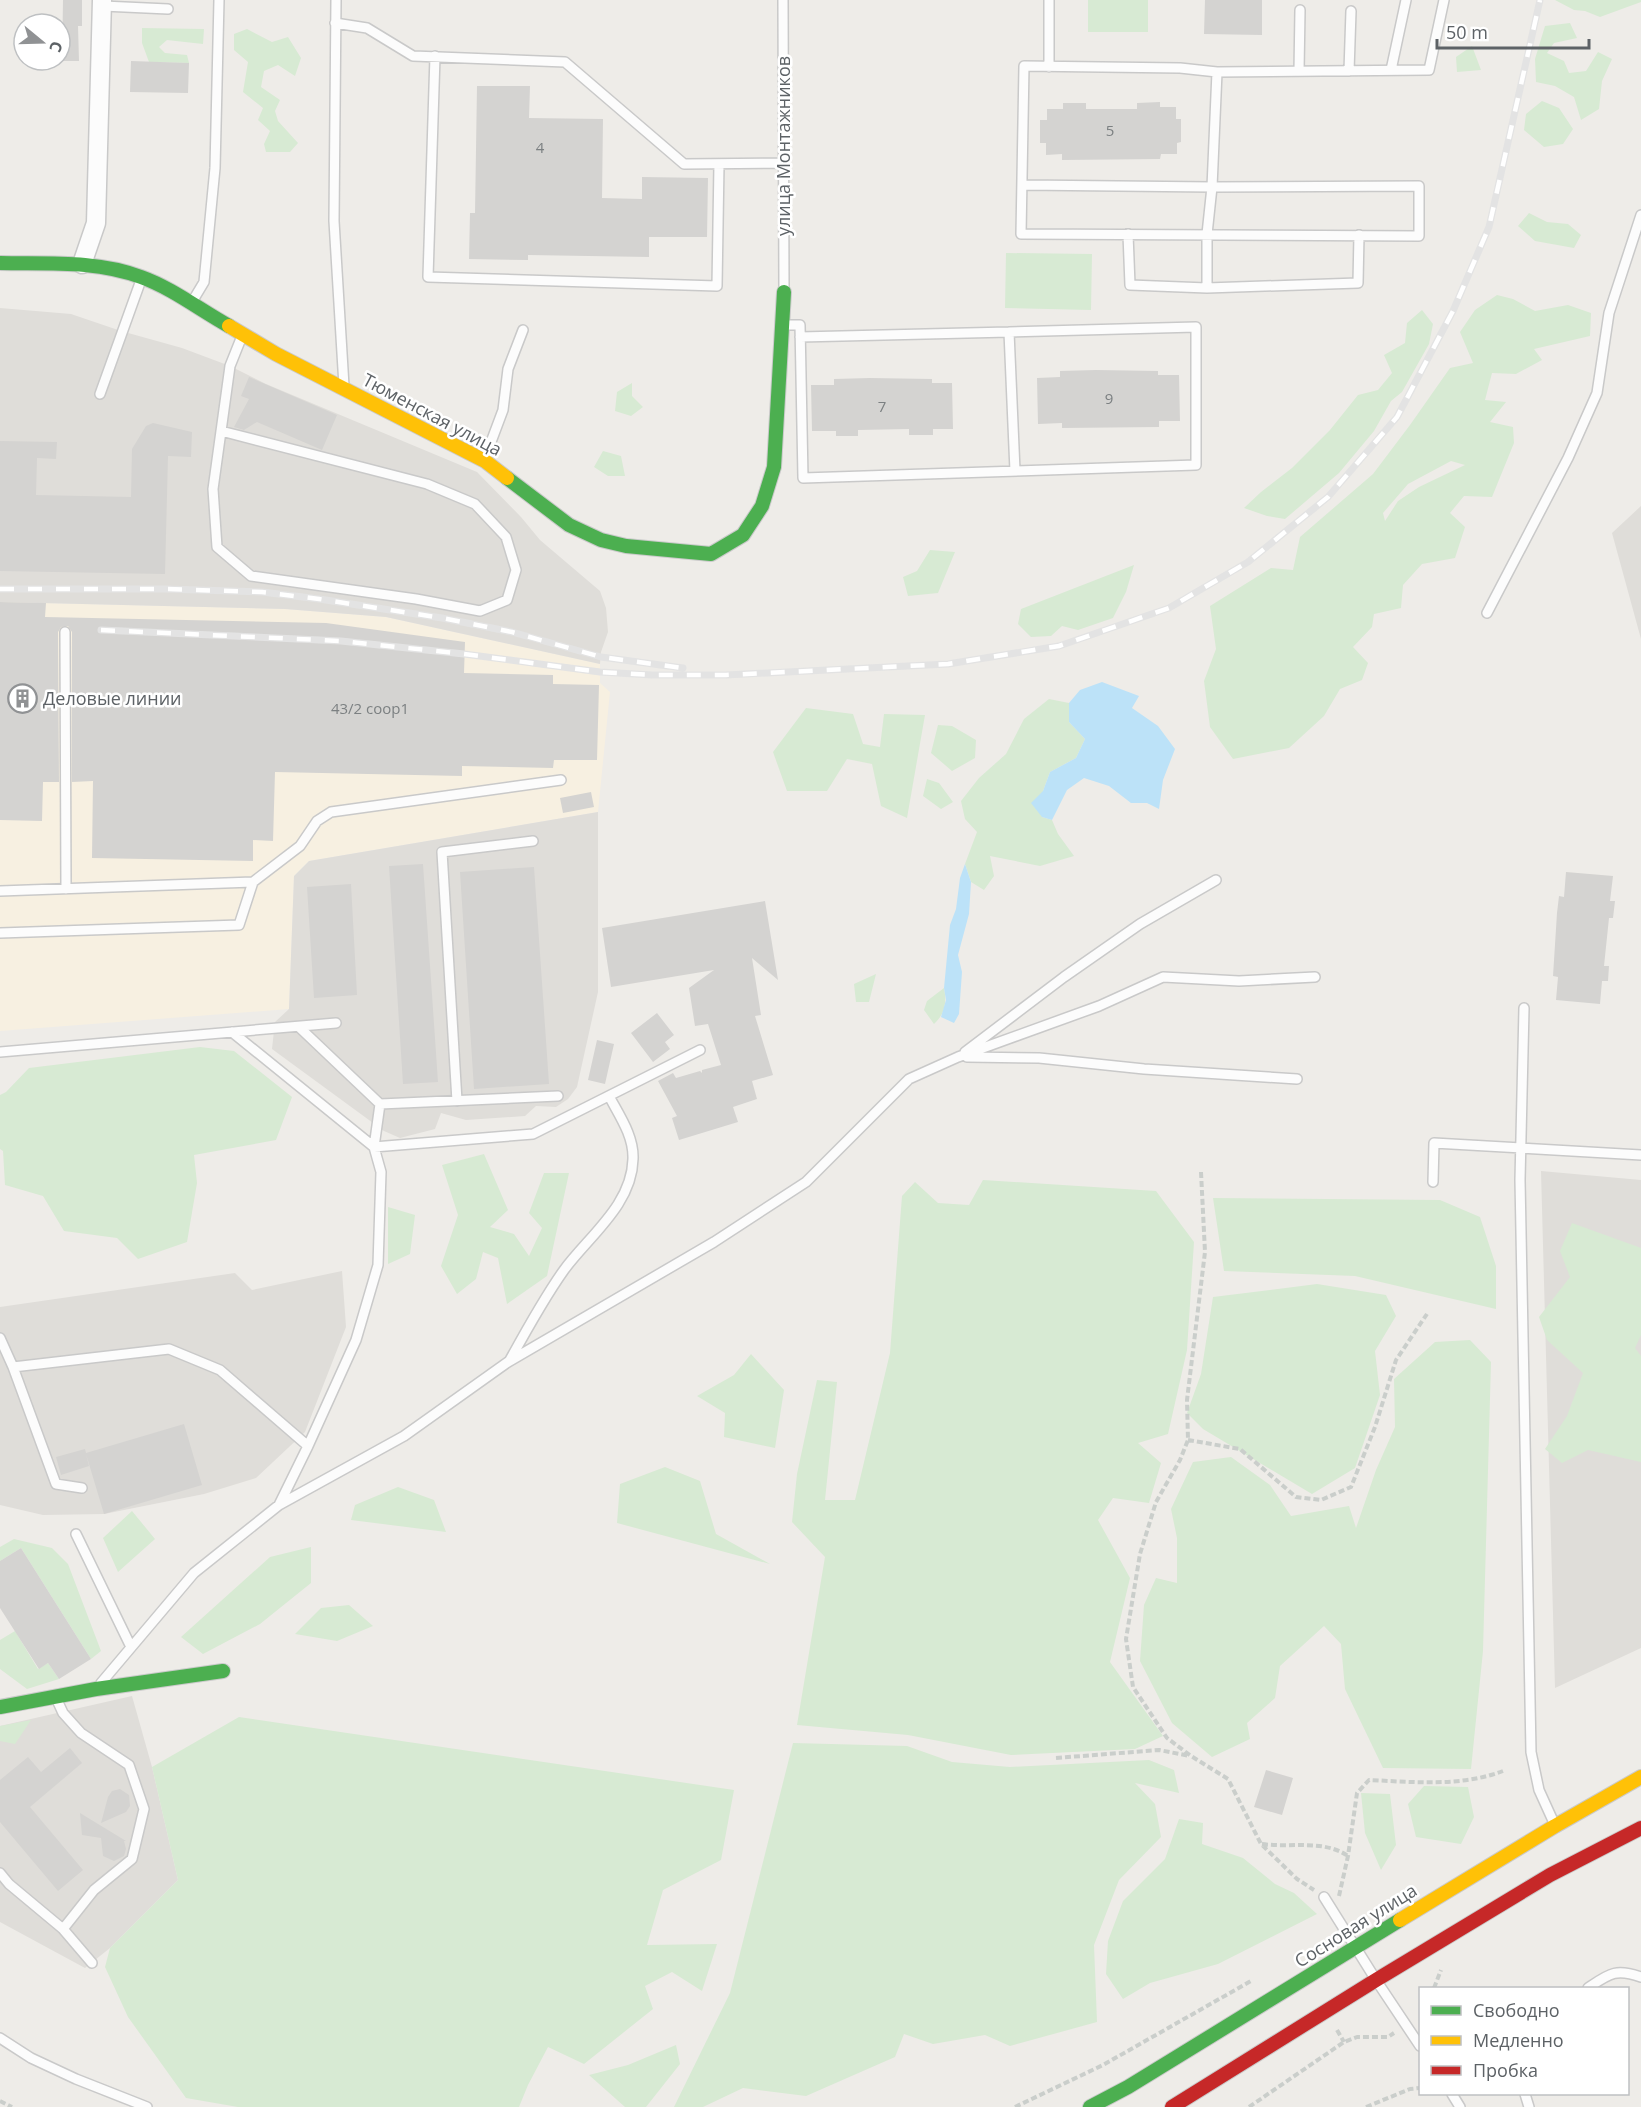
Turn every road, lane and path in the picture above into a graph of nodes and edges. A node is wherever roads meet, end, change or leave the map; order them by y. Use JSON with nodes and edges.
{"nodes":[{"id":1,"x":219,"y":0,"type":"edge"},
{"id":2,"x":336,"y":0,"type":"edge"},
{"id":3,"x":783,"y":0,"type":"edge"},
{"id":4,"x":1049,"y":0,"type":"edge"},
{"id":5,"x":1406,"y":0,"type":"edge"},
{"id":6,"x":1444,"y":0,"type":"edge"},
{"id":7,"x":103,"y":3,"type":"edge"},
{"id":8,"x":168,"y":9,"type":"dead end"},
{"id":9,"x":1300,"y":10,"type":"dead end"},
{"id":10,"x":1350,"y":10,"type":"dead end"},
{"id":11,"x":335,"y":23,"type":"junction"},
{"id":12,"x":435,"y":56,"type":"junction"},
{"id":13,"x":1049,"y":67,"type":"junction"},
{"id":14,"x":1349,"y":70,"type":"junction"},
{"id":15,"x":1392,"y":70,"type":"junction"},
{"id":16,"x":1299,"y":71,"type":"junction"},
{"id":17,"x":1217,"y":72,"type":"junction"},
{"id":18,"x":784,"y":163,"type":"junction"},
{"id":19,"x":719,"y":164,"type":"junction"},
{"id":20,"x":1023,"y":185,"type":"junction"},
{"id":21,"x":1212,"y":187,"type":"junction"},
{"id":22,"x":1641,"y":215,"type":"edge"},
{"id":23,"x":1128,"y":234,"type":"junction"},
{"id":24,"x":1207,"y":234,"type":"junction"},
{"id":25,"x":1359,"y":235,"type":"junction"},
{"id":26,"x":0,"y":263,"type":"edge"},
{"id":27,"x":82,"y":264,"type":"junction"},
{"id":28,"x":142,"y":277,"type":"junction"},
{"id":29,"x":1207,"y":288,"type":"junction"},
{"id":30,"x":784,"y":292,"type":"joint"},
{"id":31,"x":191,"y":304,"type":"junction"},
{"id":32,"x":782,"y":325,"type":"junction"},
{"id":33,"x":523,"y":330,"type":"dead end"},
{"id":34,"x":1009,"y":332,"type":"junction"},
{"id":35,"x":242,"y":334,"type":"junction"},
{"id":36,"x":800,"y":337,"type":"junction"},
{"id":37,"x":344,"y":388,"type":"junction"},
{"id":38,"x":100,"y":394,"type":"dead end"},
{"id":39,"x":221,"y":431,"type":"junction"},
{"id":40,"x":485,"y":461,"type":"junction"},
{"id":41,"x":1015,"y":471,"type":"junction"},
{"id":42,"x":1487,"y":614,"type":"dead end"},
{"id":43,"x":65,"y":632,"type":"dead end"},
{"id":44,"x":561,"y":780,"type":"dead end"},
{"id":45,"x":533,"y":841,"type":"dead end"},
{"id":46,"x":1216,"y":880,"type":"dead end"},
{"id":47,"x":253,"y":882,"type":"junction"},
{"id":48,"x":66,"y":889,"type":"junction"},
{"id":49,"x":0,"y":891,"type":"edge"},
{"id":50,"x":0,"y":933,"type":"edge"},
{"id":51,"x":1315,"y":977,"type":"dead end"},
{"id":52,"x":1524,"y":1008,"type":"dead end"},
{"id":53,"x":336,"y":1023,"type":"dead end"},
{"id":54,"x":299,"y":1027,"type":"junction"},
{"id":55,"x":232,"y":1032,"type":"junction"},
{"id":56,"x":700,"y":1050,"type":"dead end"},
{"id":57,"x":0,"y":1052,"type":"edge"},
{"id":58,"x":958,"y":1057,"type":"junction"},
{"id":59,"x":1297,"y":1079,"type":"dead end"},
{"id":60,"x":558,"y":1096,"type":"dead end"},
{"id":61,"x":609,"y":1096,"type":"junction"},
{"id":62,"x":457,"y":1101,"type":"junction"},
{"id":63,"x":380,"y":1104,"type":"junction"},
{"id":64,"x":374,"y":1147,"type":"junction"},
{"id":65,"x":1520,"y":1149,"type":"junction"},
{"id":66,"x":1641,"y":1155,"type":"edge"},
{"id":67,"x":1201,"y":1172,"type":"dead end"},
{"id":68,"x":1433,"y":1182,"type":"dead end"},
{"id":69,"x":1427,"y":1314,"type":"dead end"},
{"id":70,"x":0,"y":1338,"type":"edge"},
{"id":71,"x":508,"y":1362,"type":"junction"},
{"id":72,"x":13,"y":1367,"type":"junction"},
{"id":73,"x":1188,"y":1440,"type":"junction"},
{"id":74,"x":308,"y":1446,"type":"junction"},
{"id":75,"x":82,"y":1488,"type":"dead end"},
{"id":76,"x":279,"y":1505,"type":"junction"},
{"id":77,"x":76,"y":1534,"type":"dead end"},
{"id":78,"x":131,"y":1647,"type":"junction"},
{"id":79,"x":224,"y":1671,"type":"dead end"},
{"id":80,"x":96,"y":1689,"type":"junction"},
{"id":81,"x":56,"y":1698,"type":"junction"},
{"id":82,"x":0,"y":1707,"type":"edge"},
{"id":83,"x":1191,"y":1756,"type":"junction"},
{"id":84,"x":1056,"y":1758,"type":"dead end"},
{"id":85,"x":1503,"y":1771,"type":"dead end"},
{"id":86,"x":1641,"y":1778,"type":"edge"},
{"id":87,"x":1555,"y":1826,"type":"junction"},
{"id":88,"x":1641,"y":1828,"type":"edge"},
{"id":89,"x":1261,"y":1844,"type":"junction"},
{"id":90,"x":1348,"y":1856,"type":"junction"},
{"id":91,"x":0,"y":1873,"type":"edge"},
{"id":92,"x":1297,"y":1879,"type":"dead end"},
{"id":93,"x":1324,"y":1897,"type":"dead end"},
{"id":94,"x":1333,"y":1910,"type":"junction"},
{"id":95,"x":63,"y":1929,"type":"junction"},
{"id":96,"x":1355,"y":1947,"type":"junction"},
{"id":97,"x":92,"y":1963,"type":"dead end"},
{"id":98,"x":1641,"y":1977,"type":"edge"},
{"id":99,"x":1376,"y":1980,"type":"junction"},
{"id":100,"x":1590,"y":1987,"type":"edge"},
{"id":101,"x":1406,"y":2025,"type":"junction"},
{"id":102,"x":0,"y":2038,"type":"edge"},
{"id":103,"x":1419,"y":2044,"type":"edge"},
{"id":104,"x":1419,"y":2088,"type":"edge"},
{"id":105,"x":0,"y":2101,"type":"edge"},
{"id":106,"x":12,"y":2107,"type":"edge"},
{"id":107,"x":147,"y":2107,"type":"edge"},
{"id":108,"x":1090,"y":2107,"type":"edge"},
{"id":109,"x":1172,"y":2107,"type":"edge"},
{"id":110,"x":1249,"y":2107,"type":"edge"},
{"id":111,"x":1366,"y":2107,"type":"edge"}],
"edges":[{"from":1,"to":31,"type":"lane"},
{"from":2,"to":11,"type":"lane"},
{"from":3,"to":18,"type":"lane","name":"улица Монтажников"},
{"from":4,"to":13,"type":"lane"},
{"from":5,"to":15,"type":"lane"},
{"from":6,"to":15,"type":"lane"},
{"from":7,"to":8,"type":"lane"},
{"from":7,"to":27,"type":"street"},
{"from":9,"to":16,"type":"lane"},
{"from":10,"to":14,"type":"lane"},
{"from":11,"to":12,"type":"lane"},
{"from":11,"to":37,"type":"lane"},
{"from":12,"to":19,"type":"lane"},
{"from":12,"to":19,"type":"lane"},
{"from":13,"to":17,"type":"lane"},
{"from":13,"to":20,"type":"lane"},
{"from":14,"to":15,"type":"lane"},
{"from":14,"to":16,"type":"lane"},
{"from":16,"to":17,"type":"lane"},
{"from":17,"to":21,"type":"lane"},
{"from":18,"to":19,"type":"lane"},
{"from":18,"to":30,"type":"lane","name":"улица Монтажников"},
{"from":20,"to":21,"type":"lane"},
{"from":20,"to":23,"type":"lane"},
{"from":21,"to":24,"type":"lane"},
{"from":21,"to":25,"type":"lane"},
{"from":22,"to":42,"type":"lane"},
{"from":23,"to":24,"type":"lane"},
{"from":23,"to":29,"type":"lane"},
{"from":24,"to":25,"type":"lane"},
{"from":24,"to":29,"type":"lane"},
{"from":25,"to":29,"type":"lane"},
{"from":26,"to":27,"type":"street","name":"Тюменская улица"},
{"from":27,"to":28,"type":"street","name":"Тюменская улица"},
{"from":28,"to":31,"type":"street","name":"Тюменская улица"},
{"from":28,"to":38,"type":"lane"},
{"from":30,"to":32,"type":"street","name":"Тюменская улица"},
{"from":31,"to":35,"type":"street","name":"Тюменская улица"},
{"from":32,"to":36,"type":"lane"},
{"from":32,"to":40,"type":"street","name":"Тюменская улица"},
{"from":33,"to":40,"type":"lane"},
{"from":34,"to":36,"type":"lane"},
{"from":34,"to":41,"type":"lane"},
{"from":34,"to":41,"type":"lane"},
{"from":35,"to":37,"type":"street","name":"Тюменская улица"},
{"from":35,"to":39,"type":"lane"},
{"from":36,"to":41,"type":"lane"},
{"from":37,"to":40,"type":"street","name":"Тюменская улица"},
{"from":39,"to":39,"type":"lane"},
{"from":43,"to":48,"type":"lane"},
{"from":44,"to":47,"type":"lane"},
{"from":45,"to":62,"type":"lane"},
{"from":46,"to":58,"type":"lane"},
{"from":47,"to":48,"type":"lane"},
{"from":47,"to":50,"type":"lane"},
{"from":48,"to":49,"type":"lane"},
{"from":51,"to":58,"type":"lane"},
{"from":52,"to":65,"type":"lane"},
{"from":53,"to":54,"type":"lane"},
{"from":54,"to":55,"type":"lane"},
{"from":54,"to":63,"type":"lane"},
{"from":55,"to":57,"type":"lane"},
{"from":55,"to":64,"type":"lane"},
{"from":56,"to":61,"type":"lane"},
{"from":58,"to":59,"type":"lane"},
{"from":58,"to":71,"type":"lane"},
{"from":60,"to":62,"type":"lane"},
{"from":61,"to":64,"type":"lane"},
{"from":61,"to":71,"type":"lane"},
{"from":62,"to":63,"type":"lane"},
{"from":63,"to":64,"type":"lane"},
{"from":64,"to":74,"type":"lane"},
{"from":65,"to":66,"type":"lane"},
{"from":65,"to":68,"type":"lane"},
{"from":65,"to":87,"type":"lane"},
{"from":67,"to":73,"type":"path"},
{"from":69,"to":73,"type":"path"},
{"from":70,"to":72,"type":"lane"},
{"from":71,"to":76,"type":"lane"},
{"from":72,"to":74,"type":"lane"},
{"from":72,"to":75,"type":"lane"},
{"from":73,"to":83,"type":"path"},
{"from":74,"to":76,"type":"lane"},
{"from":76,"to":78,"type":"lane"},
{"from":77,"to":78,"type":"lane"},
{"from":78,"to":80,"type":"lane"},
{"from":79,"to":80,"type":"street"},
{"from":80,"to":81,"type":"street"},
{"from":81,"to":82,"type":"street"},
{"from":81,"to":95,"type":"lane"},
{"from":83,"to":84,"type":"path"},
{"from":83,"to":89,"type":"path"},
{"from":85,"to":90,"type":"path"},
{"from":86,"to":87,"type":"street","name":"Сосновая улица"},
{"from":87,"to":96,"type":"street","name":"Сосновая улица"},
{"from":88,"to":99,"type":"street"},
{"from":89,"to":90,"type":"path"},
{"from":89,"to":92,"type":"path"},
{"from":90,"to":94,"type":"path"},
{"from":91,"to":95,"type":"lane"},
{"from":93,"to":94,"type":"lane"},
{"from":94,"to":96,"type":"lane"},
{"from":95,"to":97,"type":"lane"},
{"from":96,"to":99,"type":"lane"},
{"from":96,"to":108,"type":"street","name":"Сосновая улица"},
{"from":98,"to":100,"type":"lane"},
{"from":99,"to":101,"type":"lane"},
{"from":99,"to":109,"type":"street"},
{"from":101,"to":103,"type":"lane"},
{"from":101,"to":110,"type":"path"},
{"from":102,"to":107,"type":"lane"},
{"from":104,"to":111,"type":"path"},
{"from":105,"to":106,"type":"path"}]}
